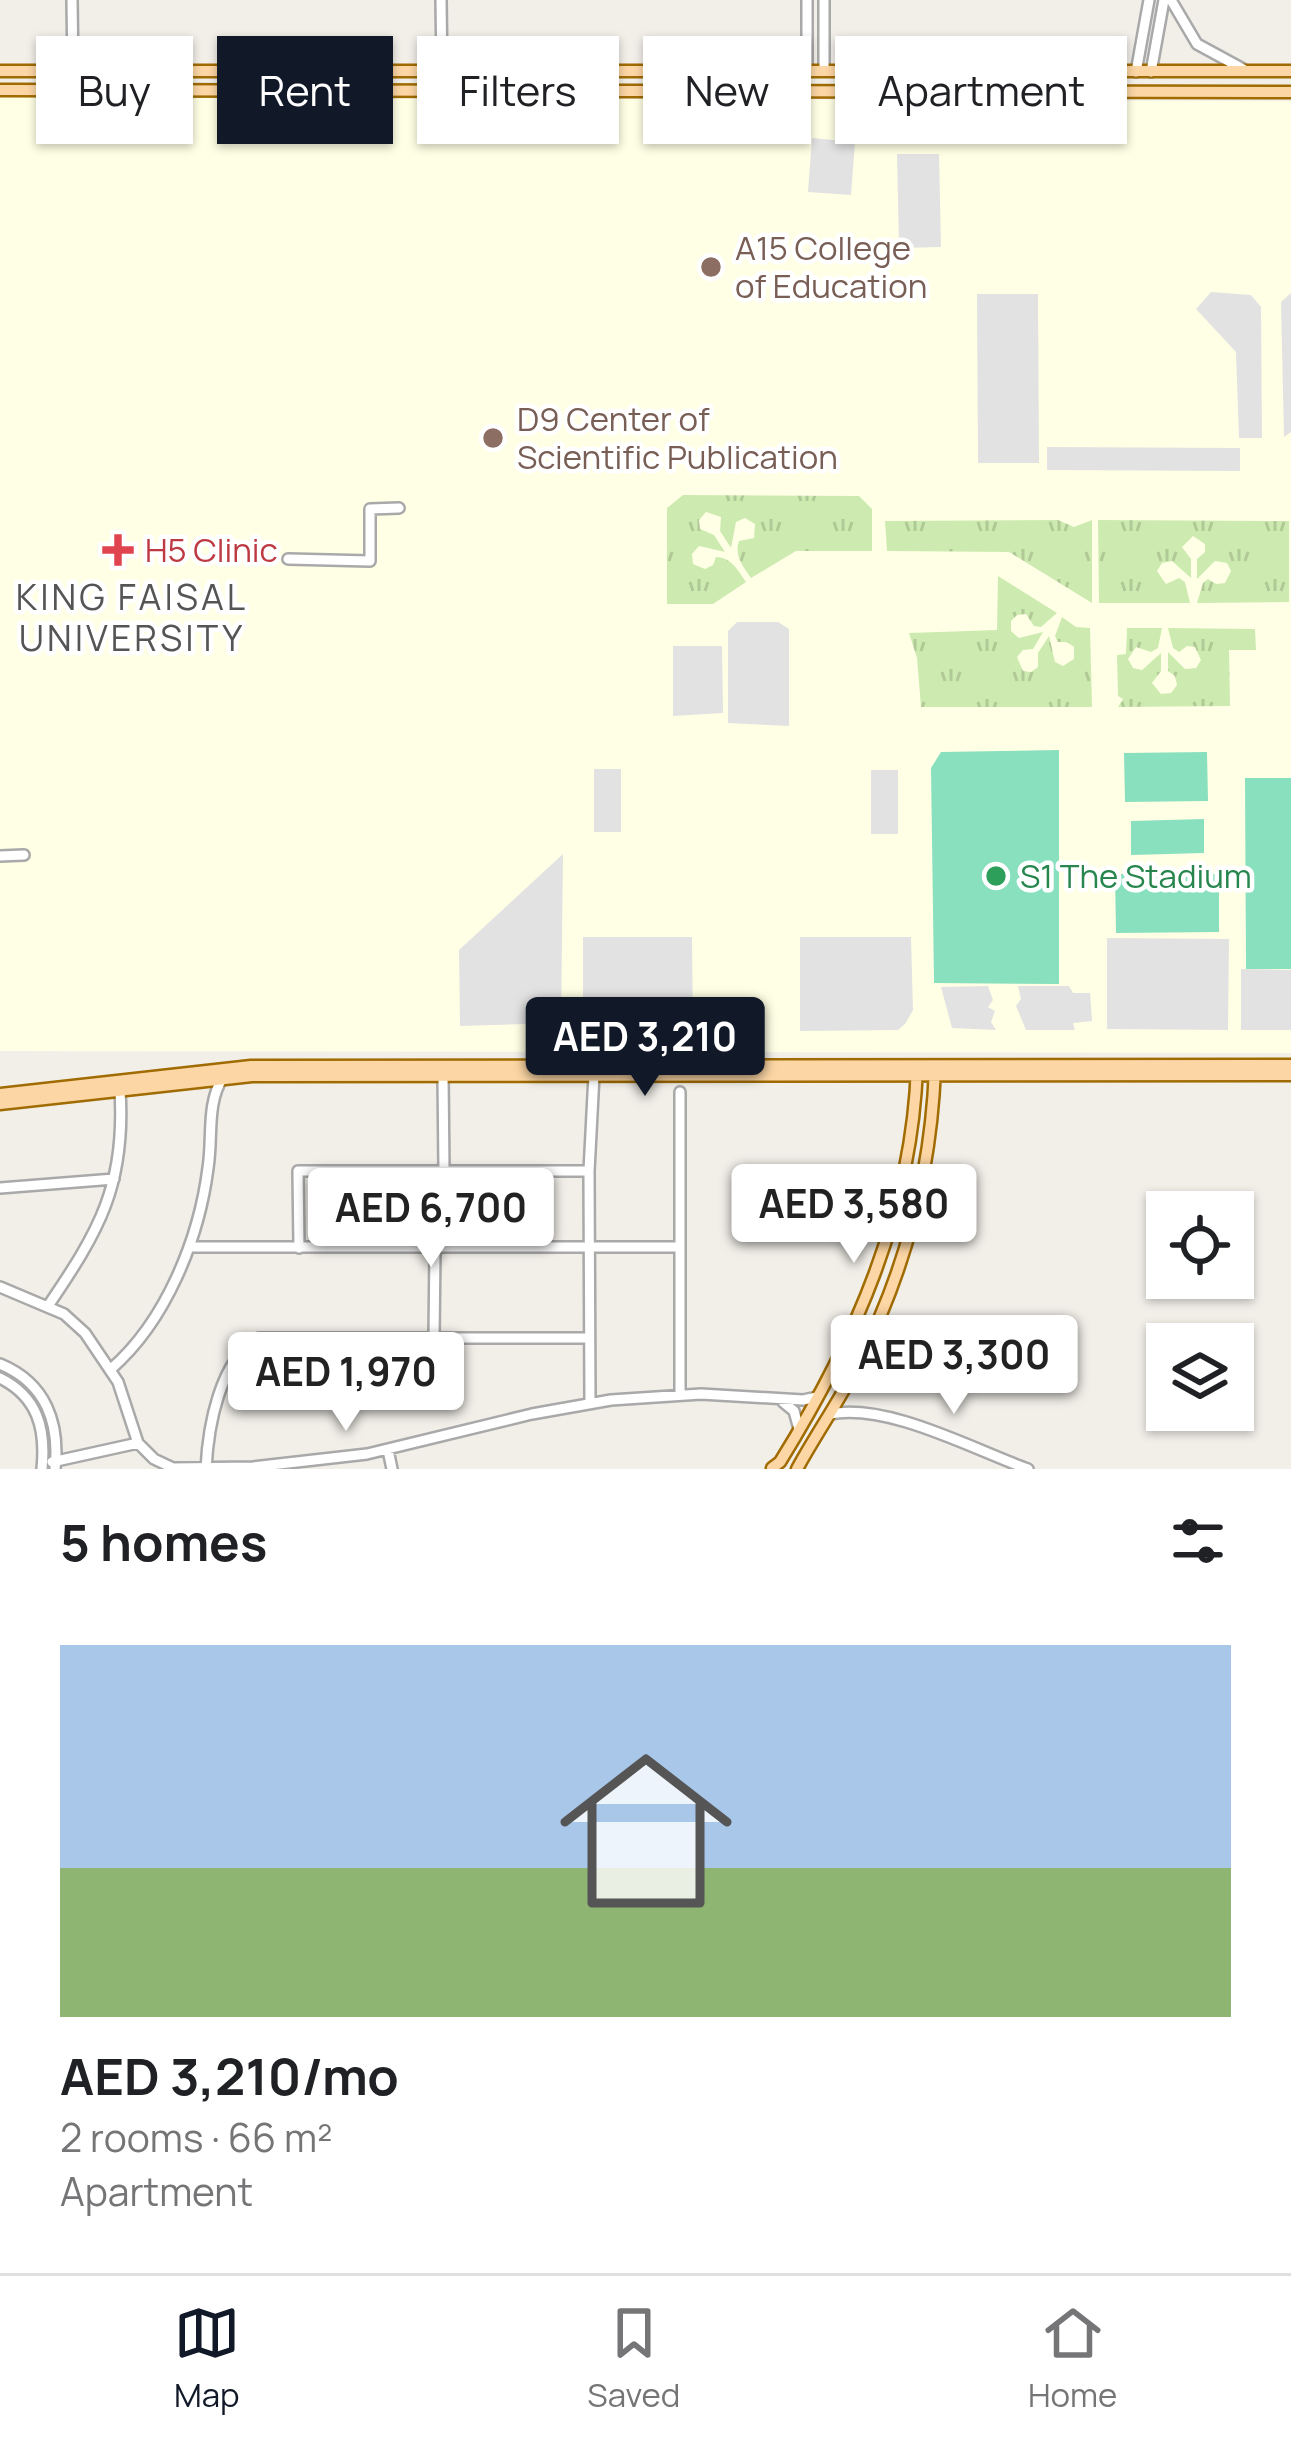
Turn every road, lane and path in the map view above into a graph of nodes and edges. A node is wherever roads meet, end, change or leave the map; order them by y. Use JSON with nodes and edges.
{"nodes":[{"id":1,"x":72,"y":0,"type":"edge"},
{"id":2,"x":441,"y":0,"type":"edge"},
{"id":3,"x":807,"y":0,"type":"edge"},
{"id":4,"x":824,"y":0,"type":"edge"},
{"id":5,"x":1149,"y":0,"type":"edge"},
{"id":6,"x":1168,"y":0,"type":"edge"},
{"id":7,"x":73,"y":36,"type":"edge"},
{"id":8,"x":442,"y":36,"type":"edge"},
{"id":9,"x":807,"y":36,"type":"edge"},
{"id":10,"x":824,"y":69,"type":"junction"},
{"id":11,"x":811,"y":70,"type":"edge"},
{"id":12,"x":0,"y":71,"type":"edge"},
{"id":13,"x":36,"y":71,"type":"edge"},
{"id":14,"x":193,"y":71,"type":"edge"},
{"id":15,"x":417,"y":71,"type":"edge"},
{"id":16,"x":1248,"y":71,"type":"junction"},
{"id":17,"x":1291,"y":71,"type":"edge"},
{"id":18,"x":1136,"y":72,"type":"junction"},
{"id":19,"x":1151,"y":72,"type":"junction"},
{"id":20,"x":0,"y":90,"type":"edge"},
{"id":21,"x":824,"y":90,"type":"junction"},
{"id":22,"x":643,"y":91,"type":"edge"},
{"id":23,"x":811,"y":91,"type":"edge"},
{"id":24,"x":1291,"y":92,"type":"edge"},
{"id":25,"x":1138,"y":93,"type":"junction"},
{"id":26,"x":399,"y":508,"type":"dead end"},
{"id":27,"x":288,"y":559,"type":"dead end"},
{"id":28,"x":24,"y":855,"type":"dead end"},
{"id":29,"x":0,"y":856,"type":"edge"},
{"id":30,"x":1291,"y":1065,"type":"edge"},
{"id":31,"x":917,"y":1068,"type":"junction"},
{"id":32,"x":936,"y":1069,"type":"junction"},
{"id":33,"x":1291,"y":1075,"type":"edge"},
{"id":34,"x":443,"y":1076,"type":"junction"},
{"id":35,"x":593,"y":1076,"type":"junction"},
{"id":36,"x":224,"y":1077,"type":"junction"},
{"id":37,"x":195,"y":1080,"type":"junction"},
{"id":38,"x":120,"y":1091,"type":"junction"},
{"id":39,"x":680,"y":1092,"type":"dead end"},
{"id":40,"x":0,"y":1094,"type":"edge"},
{"id":41,"x":212,"y":1095,"type":"junction"},
{"id":42,"x":0,"y":1104,"type":"edge"},
{"id":43,"x":444,"y":1171,"type":"junction"},
{"id":44,"x":589,"y":1171,"type":"junction"},
{"id":45,"x":114,"y":1179,"type":"junction"},
{"id":46,"x":0,"y":1188,"type":"edge"},
{"id":47,"x":189,"y":1247,"type":"junction"},
{"id":48,"x":680,"y":1247,"type":"junction"},
{"id":49,"x":298,"y":1248,"type":"junction"},
{"id":50,"x":435,"y":1248,"type":"junction"},
{"id":51,"x":590,"y":1248,"type":"junction"},
{"id":52,"x":0,"y":1287,"type":"edge"},
{"id":53,"x":48,"y":1306,"type":"junction"},
{"id":54,"x":434,"y":1338,"type":"junction"},
{"id":55,"x":589,"y":1338,"type":"junction"},
{"id":56,"x":0,"y":1364,"type":"edge"},
{"id":57,"x":111,"y":1369,"type":"junction"},
{"id":58,"x":0,"y":1378,"type":"edge"},
{"id":59,"x":845,"y":1388,"type":"junction"},
{"id":60,"x":680,"y":1395,"type":"junction"},
{"id":61,"x":818,"y":1397,"type":"junction"},
{"id":62,"x":590,"y":1403,"type":"junction"},
{"id":63,"x":794,"y":1406,"type":"junction"},
{"id":64,"x":865,"y":1413,"type":"junction"},
{"id":65,"x":830,"y":1414,"type":"junction"},
{"id":66,"x":800,"y":1429,"type":"junction"},
{"id":67,"x":138,"y":1443,"type":"junction"},
{"id":68,"x":809,"y":1448,"type":"junction"},
{"id":69,"x":388,"y":1450,"type":"junction"},
{"id":70,"x":56,"y":1464,"type":"edge"},
{"id":71,"x":43,"y":1469,"type":"edge"},
{"id":72,"x":206,"y":1469,"type":"edge"},
{"id":73,"x":392,"y":1469,"type":"edge"},
{"id":74,"x":771,"y":1469,"type":"edge"},
{"id":75,"x":782,"y":1469,"type":"edge"},
{"id":76,"x":797,"y":1469,"type":"edge"},
{"id":77,"x":810,"y":1469,"type":"edge"},
{"id":78,"x":1028,"y":1469,"type":"edge"}],
"edges":[{"from":1,"to":7,"type":"street"},
{"from":2,"to":8,"type":"street"},
{"from":3,"to":9,"type":"street"},
{"from":4,"to":10,"type":"street"},
{"from":5,"to":18,"type":"street"},
{"from":6,"to":16,"type":"street"},
{"from":6,"to":19,"type":"street"},
{"from":10,"to":11,"type":"main road"},
{"from":10,"to":18,"type":"main road"},
{"from":10,"to":21,"type":"main road"},
{"from":12,"to":13,"type":"main road"},
{"from":14,"to":15,"type":"main road"},
{"from":16,"to":17,"type":"main road"},
{"from":16,"to":19,"type":"main road"},
{"from":18,"to":19,"type":"main road"},
{"from":18,"to":25,"type":"main road"},
{"from":19,"to":25,"type":"main road"},
{"from":20,"to":22,"type":"main road"},
{"from":21,"to":23,"type":"main road"},
{"from":21,"to":25,"type":"main road"},
{"from":24,"to":25,"type":"main road"},
{"from":26,"to":27,"type":"street"},
{"from":28,"to":29,"type":"street"},
{"from":30,"to":32,"type":"main road"},
{"from":31,"to":32,"type":"main road"},
{"from":31,"to":35,"type":"main road"},
{"from":31,"to":40,"type":"main road"},
{"from":31,"to":61,"type":"main road"},
{"from":32,"to":33,"type":"main road"},
{"from":32,"to":59,"type":"main road"},
{"from":34,"to":35,"type":"main road"},
{"from":34,"to":36,"type":"main road"},
{"from":34,"to":43,"type":"street"},
{"from":35,"to":44,"type":"street"},
{"from":36,"to":37,"type":"main road"},
{"from":36,"to":41,"type":"street"},
{"from":37,"to":38,"type":"main road"},
{"from":37,"to":41,"type":"street"},
{"from":38,"to":42,"type":"main road"},
{"from":38,"to":45,"type":"street"},
{"from":39,"to":48,"type":"street"},
{"from":41,"to":47,"type":"street"},
{"from":43,"to":44,"type":"street"},
{"from":43,"to":49,"type":"street"},
{"from":44,"to":51,"type":"street"},
{"from":45,"to":46,"type":"street"},
{"from":45,"to":53,"type":"street"},
{"from":47,"to":49,"type":"street"},
{"from":47,"to":57,"type":"street"},
{"from":48,"to":51,"type":"street"},
{"from":48,"to":60,"type":"street"},
{"from":49,"to":50,"type":"street"},
{"from":50,"to":51,"type":"street"},
{"from":50,"to":54,"type":"street"},
{"from":51,"to":55,"type":"street"},
{"from":52,"to":53,"type":"street"},
{"from":53,"to":57,"type":"street"},
{"from":54,"to":55,"type":"street"},
{"from":54,"to":72,"type":"street"},
{"from":55,"to":62,"type":"street"},
{"from":56,"to":70,"type":"street"},
{"from":57,"to":67,"type":"street"},
{"from":58,"to":71,"type":"street"},
{"from":59,"to":64,"type":"street"},
{"from":59,"to":65,"type":"main road"},
{"from":60,"to":62,"type":"street"},
{"from":60,"to":63,"type":"street"},
{"from":61,"to":63,"type":"street"},
{"from":61,"to":66,"type":"main road"},
{"from":62,"to":69,"type":"street"},
{"from":63,"to":66,"type":"street"},
{"from":64,"to":65,"type":"street"},
{"from":64,"to":78,"type":"street"},
{"from":65,"to":68,"type":"main road"},
{"from":66,"to":74,"type":"main road"},
{"from":67,"to":70,"type":"street"},
{"from":67,"to":72,"type":"street"},
{"from":68,"to":76,"type":"main road"},
{"from":68,"to":77,"type":"street"},
{"from":69,"to":72,"type":"street"},
{"from":69,"to":73,"type":"street"},
{"from":70,"to":71,"type":"street"},
{"from":74,"to":75,"type":"main road"}]}
